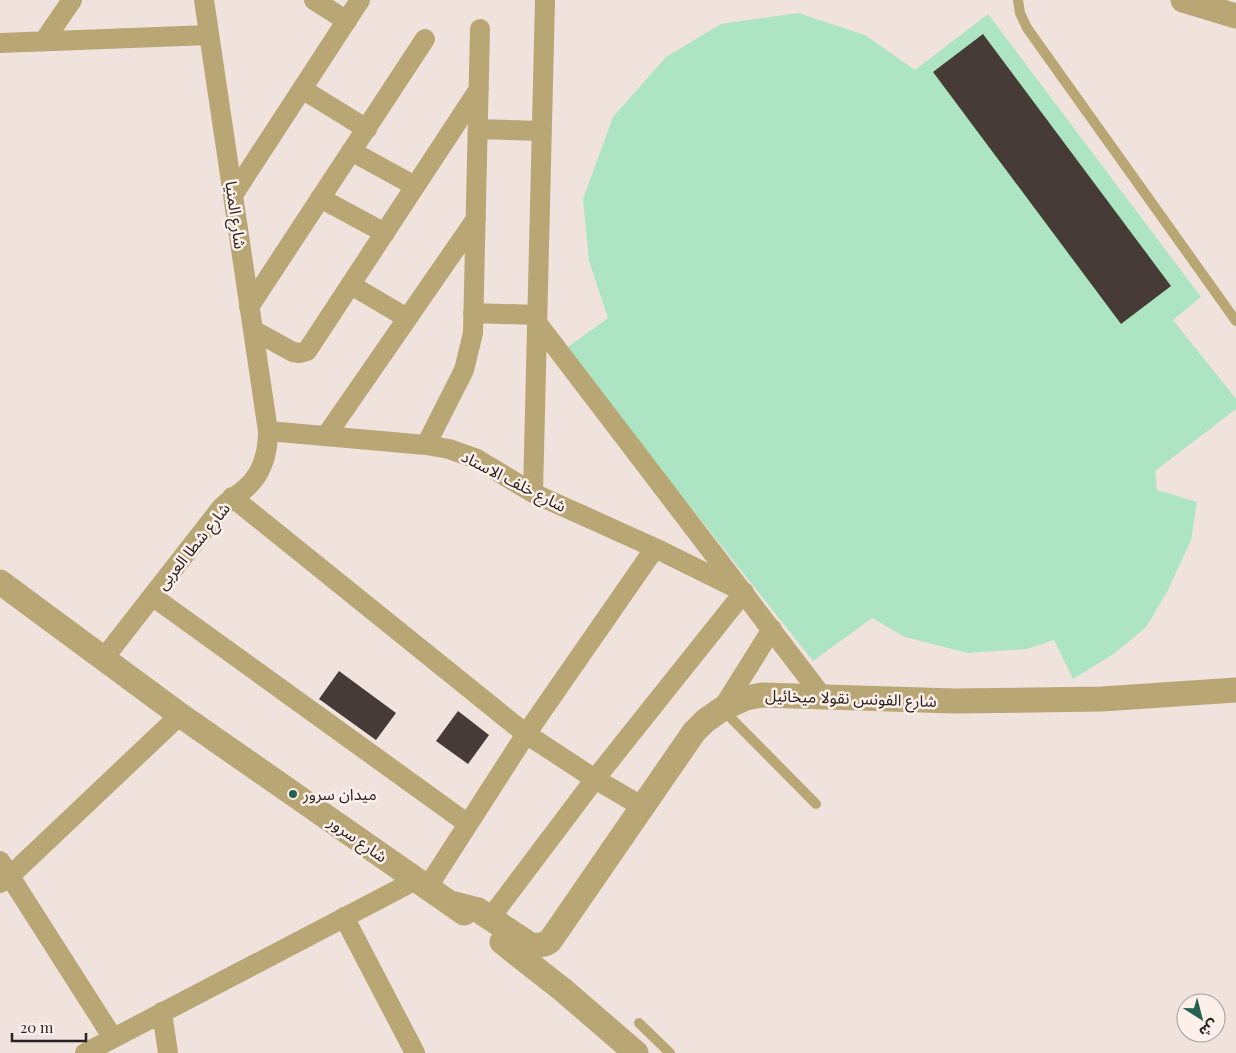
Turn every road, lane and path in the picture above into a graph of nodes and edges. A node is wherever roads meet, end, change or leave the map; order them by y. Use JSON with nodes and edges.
{"nodes":[{"id":1,"x":72,"y":0,"type":"edge"},
{"id":2,"x":204,"y":0,"type":"edge"},
{"id":3,"x":314,"y":0,"type":"edge"},
{"id":4,"x":360,"y":0,"type":"edge"},
{"id":5,"x":545,"y":0,"type":"edge"},
{"id":6,"x":1018,"y":0,"type":"edge"},
{"id":7,"x":1183,"y":0,"type":"edge"},
{"id":8,"x":1236,"y":16,"type":"edge"},
{"id":9,"x":347,"y":21,"type":"junction"},
{"id":10,"x":480,"y":29,"type":"dead end"},
{"id":11,"x":209,"y":35,"type":"junction"},
{"id":12,"x":425,"y":40,"type":"dead end"},
{"id":13,"x":44,"y":41,"type":"junction"},
{"id":14,"x":0,"y":43,"type":"edge"},
{"id":15,"x":302,"y":89,"type":"junction"},
{"id":16,"x":479,"y":89,"type":"junction"},
{"id":17,"x":367,"y":129,"type":"junction"},
{"id":18,"x":478,"y":129,"type":"junction"},
{"id":19,"x":542,"y":131,"type":"junction"},
{"id":20,"x":351,"y":151,"type":"junction"},
{"id":21,"x":415,"y":186,"type":"junction"},
{"id":22,"x":233,"y":195,"type":"junction"},
{"id":23,"x":320,"y":198,"type":"junction"},
{"id":24,"x":476,"y":219,"type":"junction"},
{"id":25,"x":385,"y":233,"type":"junction"},
{"id":26,"x":351,"y":285,"type":"junction"},
{"id":27,"x":249,"y":307,"type":"junction"},
{"id":28,"x":473,"y":313,"type":"junction"},
{"id":29,"x":407,"y":318,"type":"junction"},
{"id":30,"x":538,"y":319,"type":"junction"},
{"id":31,"x":1236,"y":321,"type":"edge"},
{"id":32,"x":253,"y":330,"type":"junction"},
{"id":33,"x":268,"y":431,"type":"junction"},
{"id":34,"x":326,"y":436,"type":"junction"},
{"id":35,"x":426,"y":445,"type":"junction"},
{"id":36,"x":533,"y":493,"type":"junction"},
{"id":37,"x":232,"y":497,"type":"junction"},
{"id":38,"x":655,"y":548,"type":"junction"},
{"id":39,"x":0,"y":582,"type":"edge"},
{"id":40,"x":744,"y":592,"type":"junction"},
{"id":41,"x":152,"y":596,"type":"junction"},
{"id":42,"x":772,"y":629,"type":"junction"},
{"id":43,"x":104,"y":658,"type":"junction"},
{"id":44,"x":1236,"y":690,"type":"edge"},
{"id":45,"x":822,"y":696,"type":"junction"},
{"id":46,"x":722,"y":709,"type":"junction"},
{"id":47,"x":180,"y":715,"type":"junction"},
{"id":48,"x":526,"y":734,"type":"junction"},
{"id":49,"x":595,"y":780,"type":"junction"},
{"id":50,"x":816,"y":804,"type":"dead end"},
{"id":51,"x":643,"y":807,"type":"junction"},
{"id":52,"x":468,"y":824,"type":"junction"},
{"id":53,"x":3,"y":873,"type":"edge"},
{"id":54,"x":422,"y":884,"type":"junction"},
{"id":55,"x":450,"y":904,"type":"junction"},
{"id":56,"x":344,"y":917,"type":"junction"},
{"id":57,"x":491,"y":917,"type":"junction"},
{"id":58,"x":511,"y":939,"type":"junction"},
{"id":59,"x":162,"y":1012,"type":"junction"},
{"id":60,"x":639,"y":1022,"type":"dead end"},
{"id":61,"x":114,"y":1038,"type":"junction"},
{"id":62,"x":85,"y":1053,"type":"edge"},
{"id":63,"x":168,"y":1053,"type":"edge"},
{"id":64,"x":416,"y":1053,"type":"edge"},
{"id":65,"x":636,"y":1053,"type":"edge"},
{"id":66,"x":670,"y":1053,"type":"edge"}],
"edges":[{"from":1,"to":13,"type":"street"},
{"from":2,"to":11,"type":"street","name":"شارع المنيا"},
{"from":3,"to":9,"type":"street"},
{"from":4,"to":9,"type":"street"},
{"from":5,"to":19,"type":"street"},
{"from":6,"to":31,"type":"lane"},
{"from":7,"to":8,"type":"street"},
{"from":9,"to":15,"type":"street"},
{"from":10,"to":16,"type":"street"},
{"from":11,"to":13,"type":"street"},
{"from":11,"to":22,"type":"street","name":"شارع المنيا"},
{"from":12,"to":17,"type":"street"},
{"from":13,"to":14,"type":"street"},
{"from":15,"to":17,"type":"street"},
{"from":15,"to":22,"type":"street"},
{"from":16,"to":18,"type":"street"},
{"from":16,"to":21,"type":"street"},
{"from":17,"to":20,"type":"street"},
{"from":18,"to":19,"type":"street"},
{"from":18,"to":24,"type":"street"},
{"from":19,"to":30,"type":"street"},
{"from":20,"to":21,"type":"street"},
{"from":20,"to":23,"type":"street"},
{"from":21,"to":25,"type":"street"},
{"from":22,"to":27,"type":"street","name":"شارع المنيا"},
{"from":23,"to":25,"type":"street"},
{"from":23,"to":27,"type":"street"},
{"from":24,"to":28,"type":"street"},
{"from":24,"to":29,"type":"street"},
{"from":25,"to":26,"type":"street"},
{"from":26,"to":29,"type":"street"},
{"from":26,"to":32,"type":"street"},
{"from":27,"to":32,"type":"street","name":"شارع المنيا"},
{"from":28,"to":30,"type":"street"},
{"from":28,"to":35,"type":"street"},
{"from":29,"to":34,"type":"street"},
{"from":30,"to":36,"type":"street"},
{"from":30,"to":40,"type":"street"},
{"from":32,"to":33,"type":"street","name":"شارع المنيا"},
{"from":33,"to":34,"type":"street","name":"شارع خلف الاستاد"},
{"from":33,"to":37,"type":"street","name":"شارع شطا العربى"},
{"from":34,"to":35,"type":"street","name":"شارع خلف الاستاد"},
{"from":35,"to":36,"type":"street","name":"شارع خلف الاستاد"},
{"from":36,"to":38,"type":"street","name":"شارع خلف الاستاد"},
{"from":37,"to":41,"type":"street","name":"شارع شطا العربى"},
{"from":37,"to":48,"type":"street"},
{"from":38,"to":40,"type":"street","name":"شارع خلف الاستاد"},
{"from":38,"to":48,"type":"street"},
{"from":39,"to":43,"type":"street","name":"شارع سرور"},
{"from":40,"to":42,"type":"street"},
{"from":40,"to":49,"type":"street"},
{"from":41,"to":43,"type":"street","name":"شارع شطا العربى"},
{"from":41,"to":52,"type":"street"},
{"from":42,"to":45,"type":"street"},
{"from":42,"to":46,"type":"street"},
{"from":43,"to":47,"type":"street","name":"شارع سرور"},
{"from":44,"to":45,"type":"street","name":"شارع الفونس نقولا ميخائيل"},
{"from":45,"to":46,"type":"street","name":"شارع الفونس نقولا ميخائيل"},
{"from":46,"to":50,"type":"lane"},
{"from":46,"to":51,"type":"street","name":"شارع الفونس نقولا ميخائيل"},
{"from":47,"to":53,"type":"street"},
{"from":47,"to":54,"type":"street","name":"شارع سرور"},
{"from":48,"to":49,"type":"street"},
{"from":48,"to":52,"type":"street"},
{"from":49,"to":51,"type":"street"},
{"from":49,"to":57,"type":"street"},
{"from":51,"to":58,"type":"street","name":"شارع الفونس نقولا ميخائيل"},
{"from":52,"to":54,"type":"street"},
{"from":53,"to":61,"type":"street"},
{"from":54,"to":55,"type":"street","name":"شارع سرور"},
{"from":54,"to":56,"type":"street"},
{"from":55,"to":57,"type":"street","name":"شارع الفونس نقولا ميخائيل"},
{"from":55,"to":58,"type":"street","name":"شارع سرور"},
{"from":56,"to":59,"type":"street"},
{"from":56,"to":64,"type":"street"},
{"from":57,"to":58,"type":"street","name":"شارع الفونس نقولا ميخائيل"},
{"from":58,"to":65,"type":"street","name":"شارع سرور"},
{"from":59,"to":61,"type":"street"},
{"from":59,"to":63,"type":"street"},
{"from":60,"to":66,"type":"lane"},
{"from":61,"to":62,"type":"street"}]}
